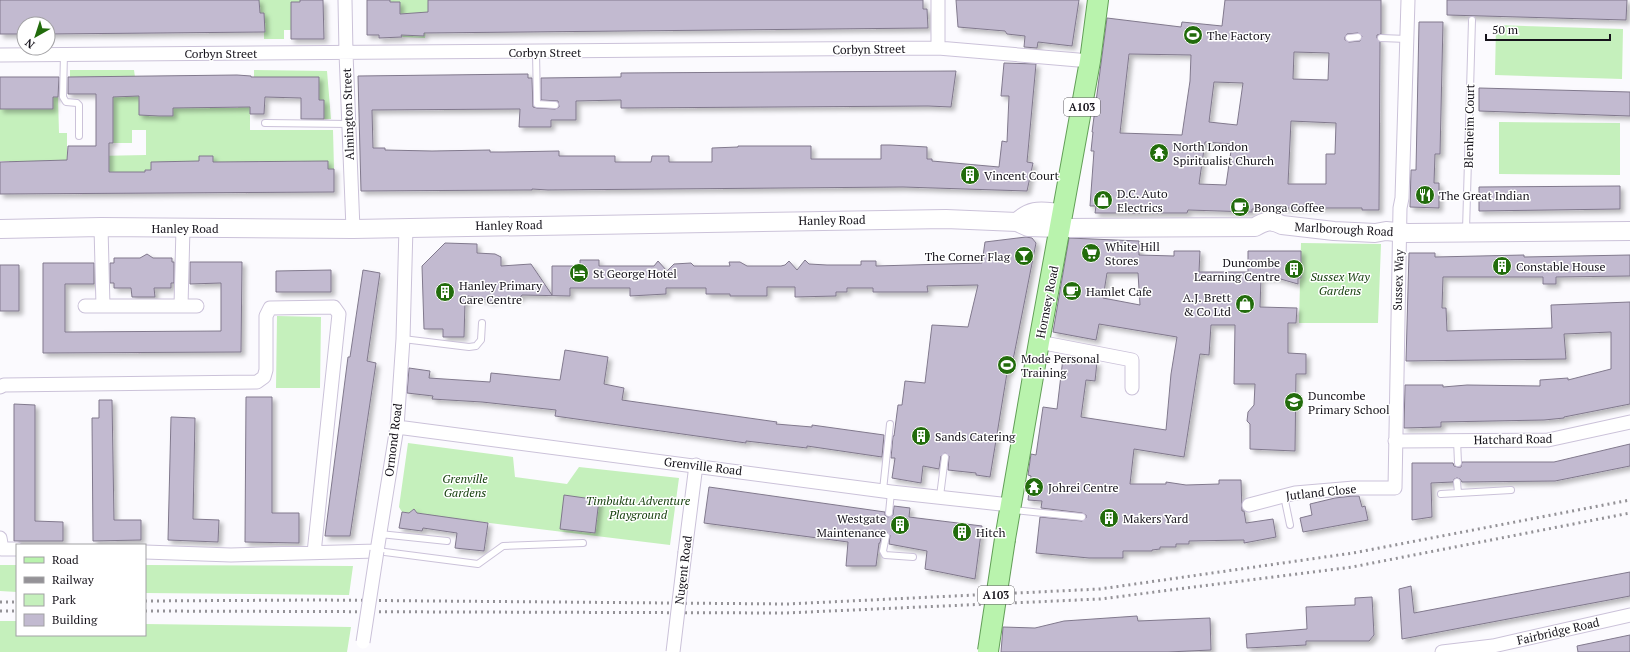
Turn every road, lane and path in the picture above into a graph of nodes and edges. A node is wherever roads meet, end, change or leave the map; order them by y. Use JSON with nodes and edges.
{"nodes":[{"id":1,"x":345,"y":0,"type":"edge"},
{"id":2,"x":938,"y":0,"type":"edge"},
{"id":3,"x":1098,"y":0,"type":"edge"},
{"id":4,"x":1408,"y":0,"type":"edge"},
{"id":5,"x":1472,"y":20,"type":"dead end"},
{"id":6,"x":1358,"y":37,"type":"dead end"},
{"id":7,"x":1349,"y":38,"type":"dead end"},
{"id":8,"x":1381,"y":38,"type":"dead end"},
{"id":9,"x":1407,"y":39,"type":"junction"},
{"id":10,"x":938,"y":48,"type":"junction"},
{"id":11,"x":536,"y":52,"type":"junction"},
{"id":12,"x":64,"y":53,"type":"junction"},
{"id":13,"x":346,"y":53,"type":"junction"},
{"id":14,"x":0,"y":55,"type":"edge"},
{"id":15,"x":1090,"y":61,"type":"junction"},
{"id":16,"x":555,"y":105,"type":"dead end"},
{"id":17,"x":266,"y":123,"type":"dead end"},
{"id":18,"x":349,"y":124,"type":"junction"},
{"id":19,"x":79,"y":136,"type":"dead end"},
{"id":20,"x":1062,"y":221,"type":"junction"},
{"id":21,"x":101,"y":227,"type":"junction"},
{"id":22,"x":406,"y":227,"type":"junction"},
{"id":23,"x":183,"y":228,"type":"junction"},
{"id":24,"x":0,"y":229,"type":"edge"},
{"id":25,"x":353,"y":229,"type":"junction"},
{"id":26,"x":1630,"y":231,"type":"edge"},
{"id":27,"x":1466,"y":232,"type":"junction"},
{"id":28,"x":1400,"y":233,"type":"junction"},
{"id":29,"x":86,"y":306,"type":"dead end"},
{"id":30,"x":103,"y":306,"type":"junction"},
{"id":31,"x":181,"y":306,"type":"junction"},
{"id":32,"x":197,"y":306,"type":"dead end"},
{"id":33,"x":482,"y":323,"type":"dead end"},
{"id":34,"x":403,"y":339,"type":"junction"},
{"id":35,"x":1039,"y":342,"type":"junction"},
{"id":36,"x":0,"y":387,"type":"edge"},
{"id":37,"x":1132,"y":388,"type":"dead end"},
{"id":38,"x":1630,"y":422,"type":"edge"},
{"id":39,"x":890,"y":424,"type":"dead end"},
{"id":40,"x":397,"y":427,"type":"junction"},
{"id":41,"x":1457,"y":440,"type":"junction"},
{"id":42,"x":1395,"y":441,"type":"junction"},
{"id":43,"x":945,"y":457,"type":"dead end"},
{"id":44,"x":1458,"y":462,"type":"dead end"},
{"id":45,"x":696,"y":465,"type":"junction"},
{"id":46,"x":1457,"y":482,"type":"dead end"},
{"id":47,"x":1395,"y":488,"type":"joint"},
{"id":48,"x":1511,"y":490,"type":"dead end"},
{"id":49,"x":887,"y":491,"type":"junction"},
{"id":50,"x":1458,"y":493,"type":"junction"},
{"id":51,"x":1441,"y":494,"type":"dead end"},
{"id":52,"x":940,"y":496,"type":"junction"},
{"id":53,"x":1284,"y":496,"type":"junction"},
{"id":54,"x":1249,"y":505,"type":"dead end"},
{"id":55,"x":1010,"y":507,"type":"junction"},
{"id":56,"x":889,"y":513,"type":"dead end"},
{"id":57,"x":1082,"y":518,"type":"dead end"},
{"id":58,"x":1290,"y":525,"type":"dead end"},
{"id":59,"x":380,"y":534,"type":"junction"},
{"id":60,"x":886,"y":536,"type":"dead end"},
{"id":61,"x":447,"y":541,"type":"dead end"},
{"id":62,"x":583,"y":543,"type":"dead end"},
{"id":63,"x":1,"y":546,"type":"edge"},
{"id":64,"x":16,"y":549,"type":"edge"},
{"id":65,"x":377,"y":551,"type":"junction"},
{"id":66,"x":146,"y":552,"type":"edge"},
{"id":67,"x":314,"y":553,"type":"junction"},
{"id":68,"x":913,"y":557,"type":"dead end"},
{"id":69,"x":1630,"y":615,"type":"edge"},
{"id":70,"x":362,"y":647,"type":"edge"},
{"id":71,"x":1494,"y":649,"type":"edge"},
{"id":72,"x":673,"y":652,"type":"edge"},
{"id":73,"x":988,"y":652,"type":"edge"},
{"id":74,"x":1453,"y":652,"type":"edge"}],
"edges":[{"from":1,"to":13,"type":"street","name":"Almington Street"},
{"from":2,"to":10,"type":"street"},
{"from":3,"to":15,"type":"main road","name":"Hornsey Road","number":"A103"},
{"from":4,"to":9,"type":"street","name":"Sussex Way"},
{"from":5,"to":27,"type":"lane","name":"Blenheim Court"},
{"from":6,"to":7,"type":"lane"},
{"from":8,"to":9,"type":"lane"},
{"from":9,"to":28,"type":"street","name":"Sussex Way"},
{"from":10,"to":11,"type":"street","name":"Corbyn Street"},
{"from":10,"to":15,"type":"street","name":"Corbyn Street"},
{"from":11,"to":13,"type":"street","name":"Corbyn Street"},
{"from":11,"to":16,"type":"lane"},
{"from":12,"to":13,"type":"street","name":"Corbyn Street"},
{"from":12,"to":14,"type":"street","name":"Corbyn Street"},
{"from":12,"to":19,"type":"lane"},
{"from":13,"to":18,"type":"street","name":"Almington Street"},
{"from":15,"to":20,"type":"main road","name":"Hornsey Road","number":"A103"},
{"from":17,"to":18,"type":"lane"},
{"from":18,"to":25,"type":"street","name":"Almington Street"},
{"from":20,"to":22,"type":"street","name":"Hanley Road"},
{"from":20,"to":28,"type":"street","name":"Marlborough Road"},
{"from":20,"to":35,"type":"main road","name":"Hornsey Road","number":"A103"},
{"from":21,"to":23,"type":"street","name":"Hanley Road"},
{"from":21,"to":24,"type":"street","name":"Hanley Road"},
{"from":21,"to":30,"type":"street"},
{"from":22,"to":25,"type":"street","name":"Hanley Road"},
{"from":22,"to":34,"type":"street","name":"Ormond Road"},
{"from":23,"to":25,"type":"street","name":"Hanley Road"},
{"from":23,"to":31,"type":"street"},
{"from":26,"to":27,"type":"street","name":"Marlborough Road"},
{"from":27,"to":28,"type":"street","name":"Marlborough Road"},
{"from":28,"to":42,"type":"street","name":"Sussex Way"},
{"from":29,"to":30,"type":"street"},
{"from":30,"to":31,"type":"street"},
{"from":31,"to":32,"type":"street"},
{"from":33,"to":34,"type":"lane"},
{"from":34,"to":40,"type":"street","name":"Ormond Road"},
{"from":35,"to":37,"type":"street"},
{"from":35,"to":55,"type":"main road","name":"Hornsey Road","number":"A103"},
{"from":36,"to":67,"type":"street"},
{"from":38,"to":41,"type":"street","name":"Hatchard Road"},
{"from":39,"to":49,"type":"lane"},
{"from":40,"to":45,"type":"street","name":"Grenville Road"},
{"from":40,"to":59,"type":"street","name":"Ormond Road"},
{"from":41,"to":42,"type":"street","name":"Hatchard Road"},
{"from":41,"to":44,"type":"lane"},
{"from":42,"to":47,"type":"street","name":"Sussex Way"},
{"from":43,"to":52,"type":"lane"},
{"from":45,"to":49,"type":"street","name":"Grenville Road"},
{"from":45,"to":72,"type":"street","name":"Nugent Road","bridge":true},
{"from":46,"to":50,"type":"lane"},
{"from":47,"to":53,"type":"street","name":"Jutland Close"},
{"from":48,"to":50,"type":"lane"},
{"from":49,"to":52,"type":"street","name":"Grenville Road"},
{"from":49,"to":56,"type":"lane"},
{"from":50,"to":51,"type":"lane"},
{"from":52,"to":55,"type":"street","name":"Grenville Road"},
{"from":53,"to":54,"type":"street","name":"Jutland Close"},
{"from":53,"to":58,"type":"lane"},
{"from":55,"to":57,"type":"lane"},
{"from":55,"to":73,"type":"main road","name":"Hornsey Road","number":"A103","bridge":true},
{"from":59,"to":61,"type":"lane"},
{"from":59,"to":65,"type":"street","name":"Ormond Road"},
{"from":60,"to":68,"type":"lane"},
{"from":62,"to":65,"type":"lane"},
{"from":63,"to":64,"type":"street"},
{"from":65,"to":67,"type":"street"},
{"from":65,"to":70,"type":"street","name":"Ormond Road","bridge":true},
{"from":66,"to":67,"type":"street"},
{"from":69,"to":71,"type":"street","name":"Fairbridge Road"},
{"from":71,"to":74,"type":"street","name":"Fairbridge Road"}]}
